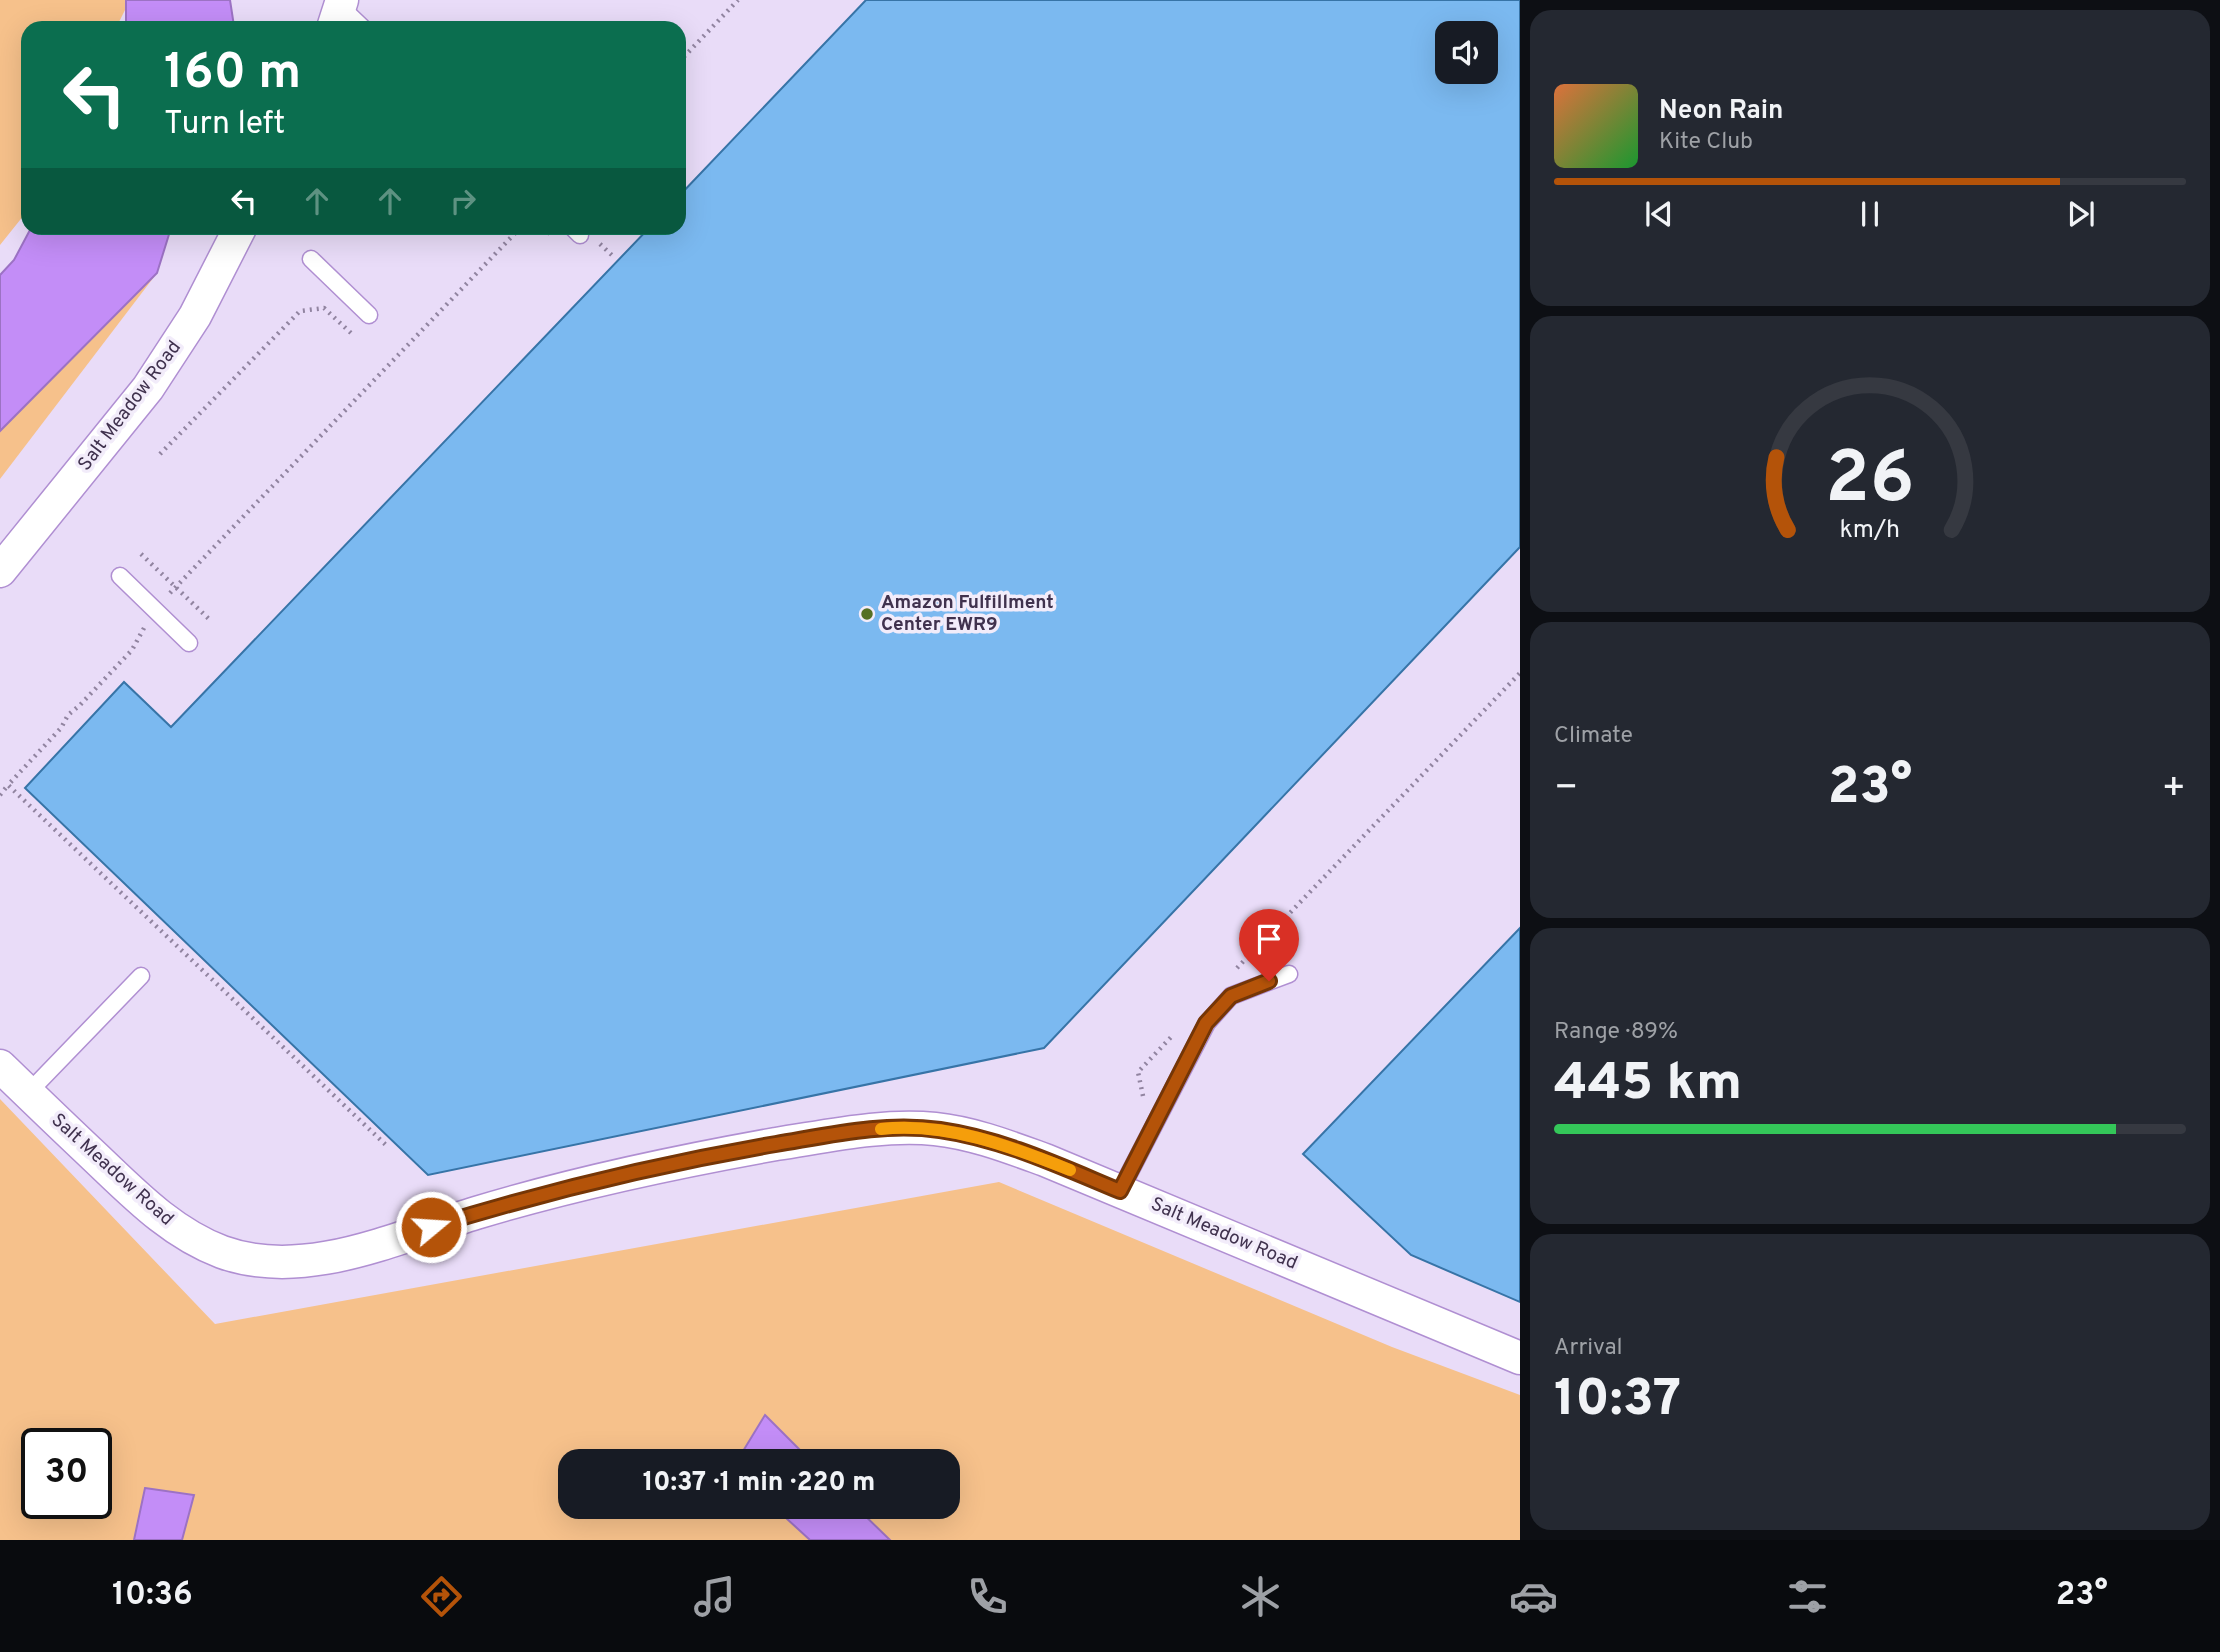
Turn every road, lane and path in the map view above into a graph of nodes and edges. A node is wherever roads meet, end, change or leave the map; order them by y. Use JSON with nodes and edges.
{"nodes":[{"id":1,"x":738,"y":0,"type":"edge"},
{"id":2,"x":686,"y":55,"type":"edge"},
{"id":3,"x":236,"y":235,"type":"edge"},
{"id":4,"x":513,"y":235,"type":"edge"},
{"id":5,"x":585,"y":235,"type":"edge"},
{"id":6,"x":615,"y":258,"type":"dead end"},
{"id":7,"x":311,"y":259,"type":"dead end"},
{"id":8,"x":369,"y":316,"type":"dead end"},
{"id":9,"x":352,"y":334,"type":"dead end"},
{"id":10,"x":160,"y":454,"type":"dead end"},
{"id":11,"x":141,"y":554,"type":"dead end"},
{"id":12,"x":0,"y":570,"type":"edge"},
{"id":13,"x":120,"y":576,"type":"dead end"},
{"id":14,"x":176,"y":586,"type":"junction"},
{"id":15,"x":155,"y":610,"type":"junction"},
{"id":16,"x":210,"y":620,"type":"dead end"},
{"id":17,"x":189,"y":643,"type":"dead end"},
{"id":18,"x":1520,"y":673,"type":"edge"},
{"id":19,"x":8,"y":785,"type":"junction"},
{"id":20,"x":0,"y":794,"type":"edge"},
{"id":21,"x":1234,"y":972,"type":"dead end"},
{"id":22,"x":1289,"y":974,"type":"dead end"},
{"id":23,"x":141,"y":976,"type":"dead end"},
{"id":24,"x":1176,"y":1032,"type":"dead end"},
{"id":25,"x":0,"y":1066,"type":"edge"},
{"id":26,"x":28,"y":1093,"type":"junction"},
{"id":27,"x":1145,"y":1108,"type":"dead end"},
{"id":28,"x":388,"y":1147,"type":"dead end"},
{"id":29,"x":1120,"y":1191,"type":"junction"},
{"id":30,"x":1520,"y":1358,"type":"edge"}],
"edges":[{"from":1,"to":2,"type":"path"},
{"from":3,"to":12,"type":"street","name":"Salt Meadow Road"},
{"from":4,"to":14,"type":"path"},
{"from":5,"to":6,"type":"path"},
{"from":7,"to":8,"type":"lane"},
{"from":9,"to":10,"type":"path"},
{"from":11,"to":14,"type":"path"},
{"from":13,"to":15,"type":"lane"},
{"from":14,"to":15,"type":"path"},
{"from":14,"to":16,"type":"path"},
{"from":15,"to":17,"type":"lane"},
{"from":15,"to":19,"type":"path"},
{"from":18,"to":21,"type":"path"},
{"from":19,"to":20,"type":"path"},
{"from":19,"to":28,"type":"path"},
{"from":22,"to":29,"type":"lane"},
{"from":23,"to":26,"type":"lane"},
{"from":24,"to":27,"type":"path"},
{"from":25,"to":26,"type":"street","name":"Salt Meadow Road"},
{"from":26,"to":29,"type":"street","name":"Salt Meadow Road"},
{"from":29,"to":30,"type":"street","name":"Salt Meadow Road"}]}
